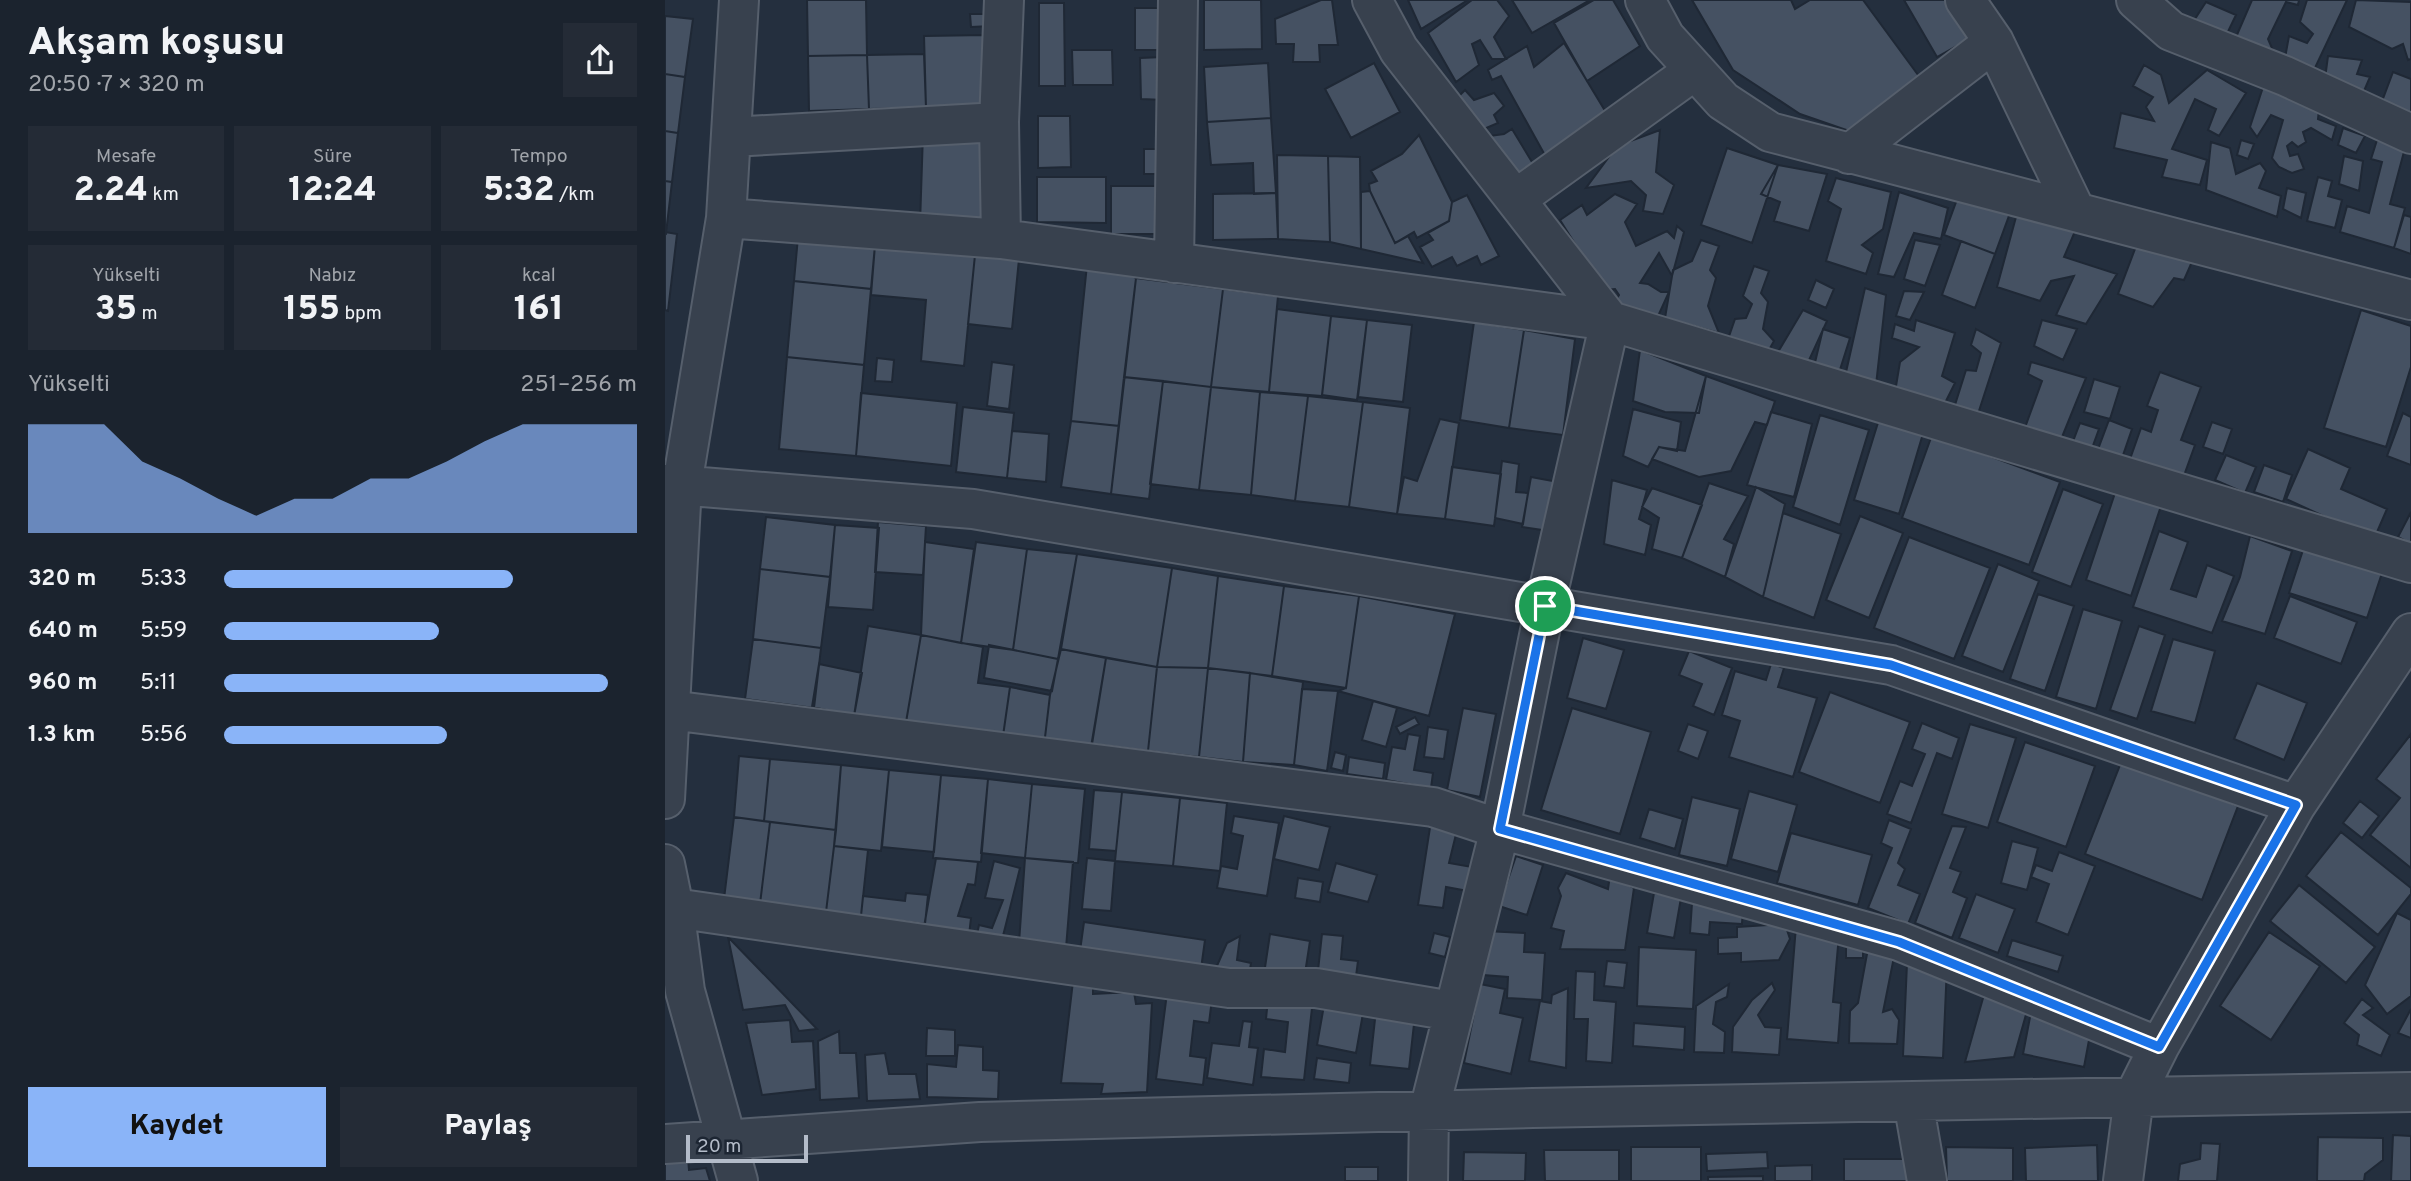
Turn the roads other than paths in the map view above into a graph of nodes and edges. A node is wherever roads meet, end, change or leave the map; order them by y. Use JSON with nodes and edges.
{"nodes":[{"id":1,"x":739,"y":0,"type":"edge"},
{"id":2,"x":1004,"y":0,"type":"edge"},
{"id":3,"x":1178,"y":0,"type":"edge"},
{"id":4,"x":1372,"y":0,"type":"edge"},
{"id":5,"x":1644,"y":0,"type":"edge"},
{"id":6,"x":1965,"y":0,"type":"edge"},
{"id":7,"x":2136,"y":0,"type":"edge"},
{"id":8,"x":1994,"y":42,"type":"junction"},
{"id":9,"x":1695,"y":70,"type":"junction"},
{"id":10,"x":999,"y":122,"type":"junction"},
{"id":11,"x":2411,"y":134,"type":"edge"},
{"id":12,"x":731,"y":137,"type":"junction"},
{"id":13,"x":1849,"y":154,"type":"junction"},
{"id":14,"x":1516,"y":200,"type":"junction"},
{"id":15,"x":2076,"y":212,"type":"junction"},
{"id":16,"x":726,"y":218,"type":"junction"},
{"id":17,"x":1002,"y":239,"type":"junction"},
{"id":18,"x":1174,"y":262,"type":"junction"},
{"id":19,"x":2411,"y":300,"type":"edge"},
{"id":20,"x":1611,"y":321,"type":"junction"},
{"id":21,"x":673,"y":485,"type":"edge"},
{"id":22,"x":2411,"y":563,"type":"edge"},
{"id":23,"x":1545,"y":606,"type":"junction"},
{"id":24,"x":2411,"y":633,"type":"edge"},
{"id":25,"x":668,"y":727,"type":"edge"},
{"id":26,"x":665,"y":799,"type":"edge"},
{"id":27,"x":2296,"y":805,"type":"junction"},
{"id":28,"x":1500,"y":829,"type":"junction"},
{"id":29,"x":665,"y":864,"type":"edge"},
{"id":30,"x":674,"y":908,"type":"junction"},
{"id":31,"x":675,"y":991,"type":"edge"},
{"id":32,"x":1452,"y":1011,"type":"junction"},
{"id":33,"x":2159,"y":1047,"type":"junction"},
{"id":34,"x":2411,"y":1092,"type":"edge"},
{"id":35,"x":2134,"y":1097,"type":"junction"},
{"id":36,"x":1913,"y":1101,"type":"junction"},
{"id":37,"x":1429,"y":1111,"type":"junction"},
{"id":38,"x":725,"y":1139,"type":"junction"},
{"id":39,"x":665,"y":1144,"type":"edge"},
{"id":40,"x":738,"y":1181,"type":"edge"},
{"id":41,"x":1428,"y":1181,"type":"edge"},
{"id":42,"x":1927,"y":1181,"type":"edge"},
{"id":43,"x":2123,"y":1181,"type":"edge"}],
"edges":[{"from":1,"to":12,"type":"street"},
{"from":2,"to":10,"type":"street"},
{"from":3,"to":18,"type":"street"},
{"from":4,"to":14,"type":"street"},
{"from":5,"to":9,"type":"street"},
{"from":6,"to":8,"type":"street"},
{"from":7,"to":11,"type":"street"},
{"from":8,"to":13,"type":"street"},
{"from":8,"to":15,"type":"street"},
{"from":9,"to":13,"type":"street"},
{"from":9,"to":14,"type":"street"},
{"from":10,"to":12,"type":"street"},
{"from":10,"to":17,"type":"street"},
{"from":12,"to":16,"type":"street"},
{"from":13,"to":15,"type":"street"},
{"from":14,"to":20,"type":"street"},
{"from":15,"to":19,"type":"street"},
{"from":16,"to":17,"type":"street"},
{"from":16,"to":21,"type":"street"},
{"from":17,"to":18,"type":"street"},
{"from":18,"to":20,"type":"street"},
{"from":20,"to":22,"type":"street"},
{"from":20,"to":23,"type":"street"},
{"from":21,"to":23,"type":"street"},
{"from":21,"to":25,"type":"street"},
{"from":23,"to":27,"type":"street"},
{"from":23,"to":28,"type":"street"},
{"from":24,"to":27,"type":"street"},
{"from":25,"to":26,"type":"street"},
{"from":25,"to":28,"type":"street"},
{"from":27,"to":33,"type":"street"},
{"from":28,"to":32,"type":"street"},
{"from":28,"to":33,"type":"street"},
{"from":29,"to":30,"type":"street"},
{"from":30,"to":31,"type":"street"},
{"from":30,"to":32,"type":"street"},
{"from":31,"to":38,"type":"street"},
{"from":32,"to":37,"type":"street"},
{"from":33,"to":35,"type":"street"},
{"from":34,"to":35,"type":"street"},
{"from":35,"to":36,"type":"street"},
{"from":35,"to":43,"type":"street"},
{"from":36,"to":37,"type":"street"},
{"from":36,"to":42,"type":"street"},
{"from":37,"to":38,"type":"street"},
{"from":37,"to":41,"type":"street"},
{"from":38,"to":39,"type":"street"},
{"from":38,"to":40,"type":"street"}]}
